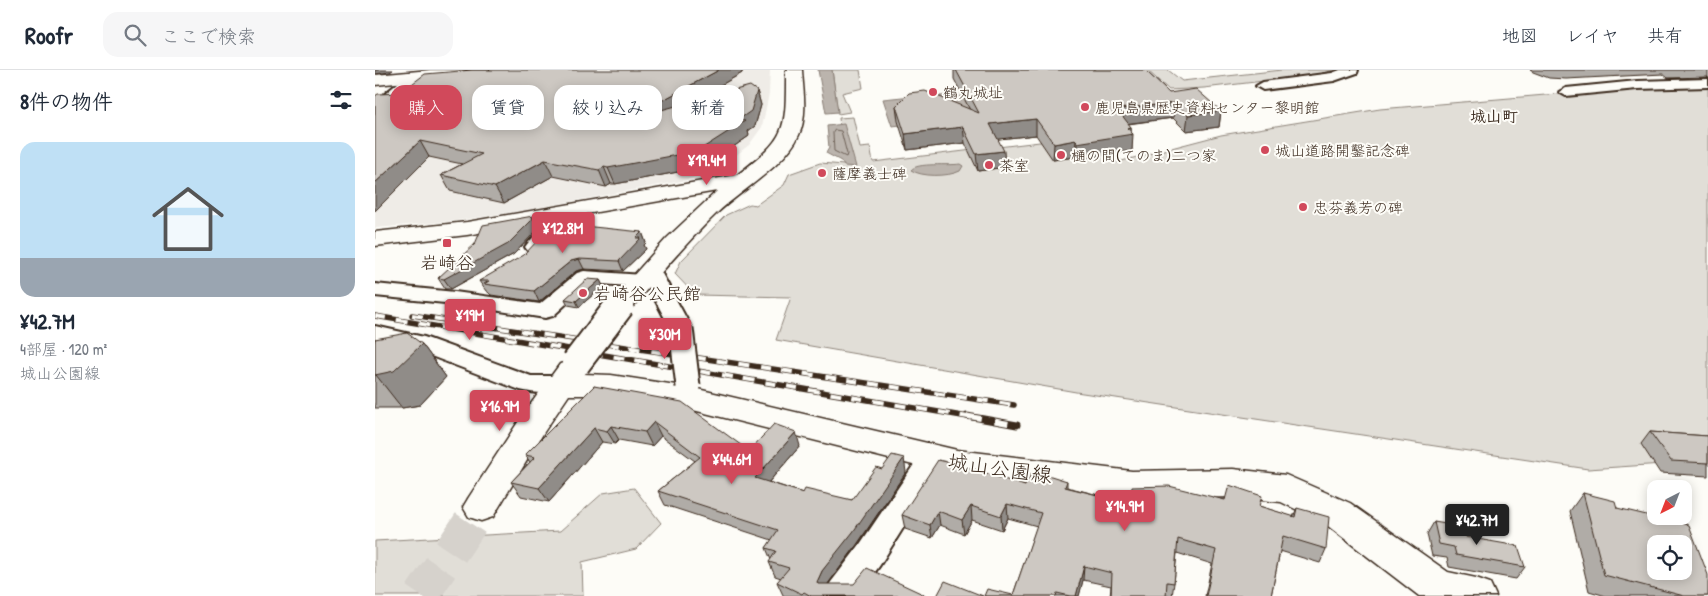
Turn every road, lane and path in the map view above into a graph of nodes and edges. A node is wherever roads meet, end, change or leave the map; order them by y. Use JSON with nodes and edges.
{"nodes":[{"id":1,"x":481,"y":70,"type":"edge"},
{"id":2,"x":794,"y":70,"type":"edge"},
{"id":3,"x":1352,"y":70,"type":"edge"},
{"id":4,"x":414,"y":77,"type":"edge"},
{"id":5,"x":375,"y":80,"type":"edge"},
{"id":6,"x":1708,"y":83,"type":"edge"},
{"id":7,"x":1263,"y":86,"type":"dead end"},
{"id":8,"x":375,"y":88,"type":"edge"},
{"id":9,"x":1566,"y":92,"type":"dead end"},
{"id":10,"x":375,"y":109,"type":"edge"},
{"id":11,"x":741,"y":181,"type":"junction"},
{"id":12,"x":567,"y":212,"type":"junction"},
{"id":13,"x":375,"y":239,"type":"edge"},
{"id":14,"x":522,"y":260,"type":"edge"},
{"id":15,"x":645,"y":275,"type":"junction"},
{"id":16,"x":480,"y":284,"type":"edge"},
{"id":17,"x":375,"y":290,"type":"edge"},
{"id":18,"x":455,"y":298,"type":"junction"},
{"id":19,"x":375,"y":334,"type":"edge"},
{"id":20,"x":568,"y":374,"type":"junction"},
{"id":21,"x":689,"y":392,"type":"junction"},
{"id":22,"x":933,"y":458,"type":"junction"},
{"id":23,"x":481,"y":508,"type":"tunnel mouth"},
{"id":24,"x":839,"y":596,"type":"edge"},
{"id":25,"x":1476,"y":596,"type":"edge"}],
"edges":[{"from":1,"to":4,"type":"main road"},
{"from":2,"to":11,"type":"main road"},
{"from":3,"to":7,"type":"street"},
{"from":4,"to":5,"type":"main road"},
{"from":4,"to":8,"type":"street"},
{"from":4,"to":10,"type":"street"},
{"from":6,"to":9,"type":"street"},
{"from":11,"to":12,"type":"main road"},
{"from":11,"to":15,"type":"main road"},
{"from":12,"to":13,"type":"main road"},
{"from":12,"to":14,"type":"street"},
{"from":15,"to":18,"type":"street"},
{"from":15,"to":20,"type":"main road","bridge":true},
{"from":15,"to":21,"type":"street","bridge":true},
{"from":16,"to":18,"type":"street"},
{"from":17,"to":18,"type":"street"},
{"from":19,"to":20,"type":"street"},
{"from":20,"to":21,"type":"main road","name":"城山公園線"},
{"from":20,"to":23,"type":"main road"},
{"from":21,"to":22,"type":"main road","name":"城山公園線"},
{"from":22,"to":24,"type":"street"},
{"from":22,"to":25,"type":"main road","name":"城山公園線"}]}
